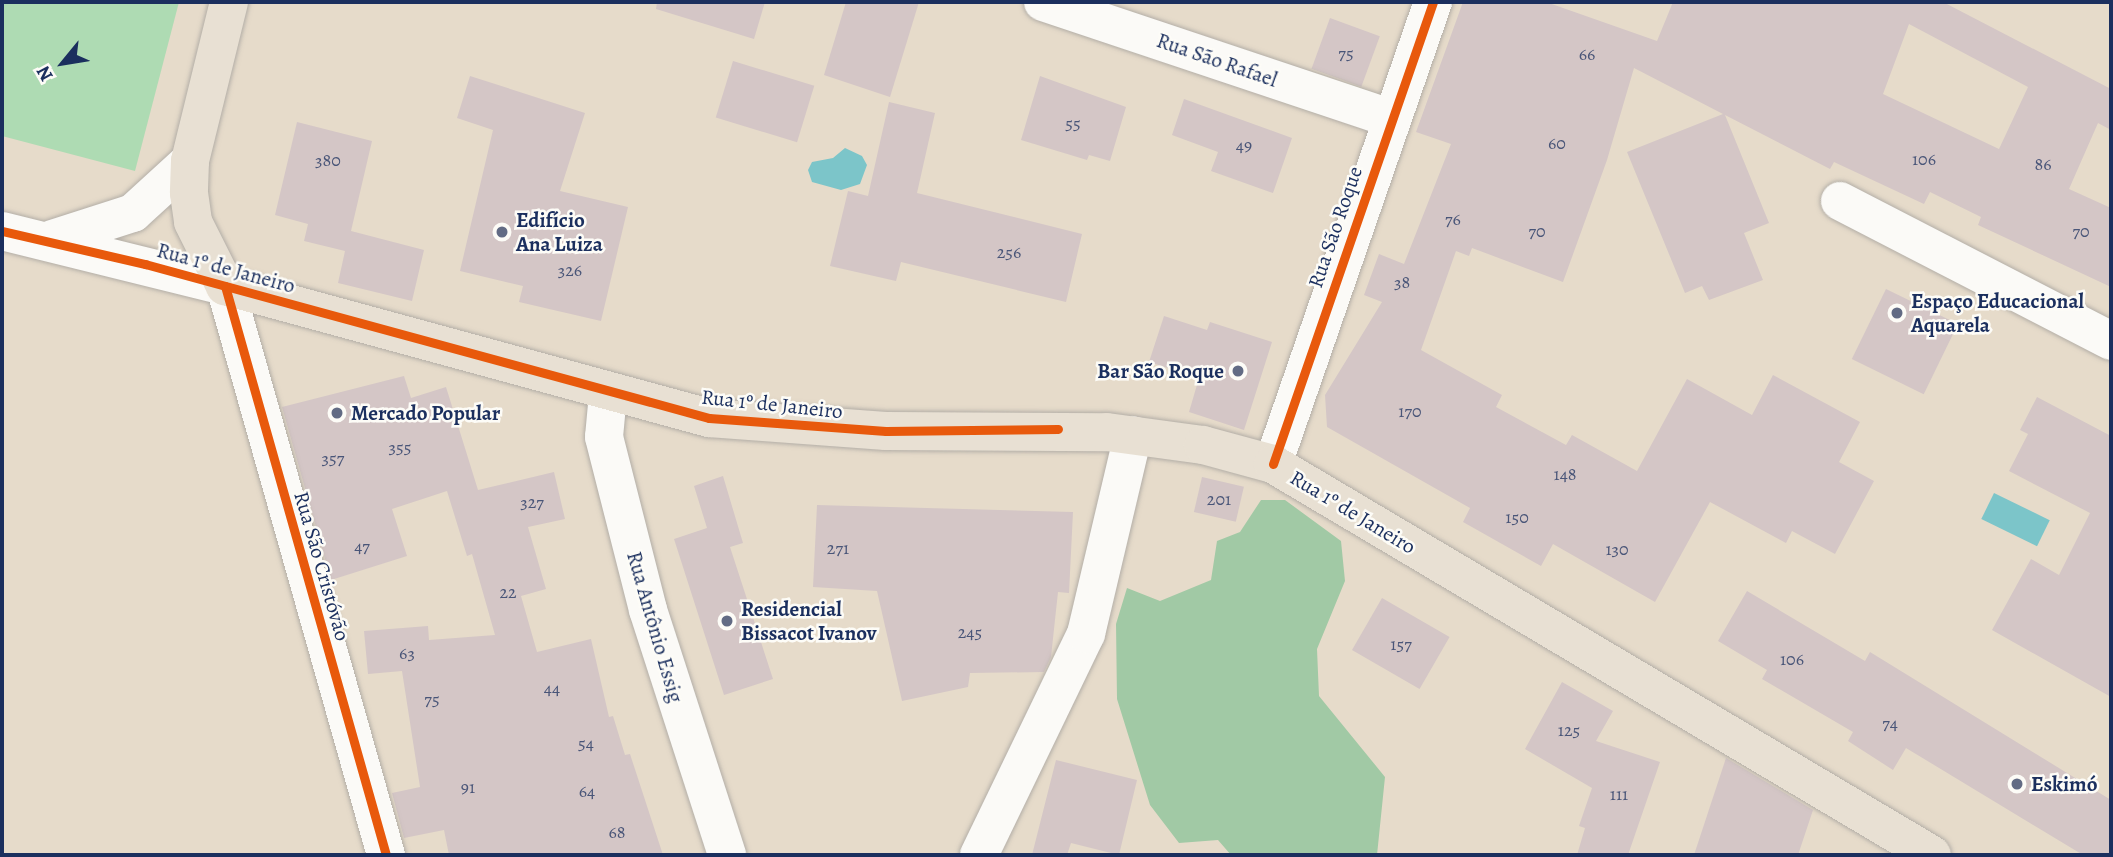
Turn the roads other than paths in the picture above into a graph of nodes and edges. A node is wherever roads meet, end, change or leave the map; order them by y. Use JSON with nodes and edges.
{"nodes":[{"id":1,"x":229,"y":2,"type":"edge"},
{"id":2,"x":1043,"y":2,"type":"edge"},
{"id":3,"x":1433,"y":2,"type":"edge"},
{"id":4,"x":1392,"y":119,"type":"junction"},
{"id":5,"x":190,"y":161,"type":"junction"},
{"id":6,"x":1840,"y":201,"type":"dead end"},
{"id":7,"x":2,"y":232,"type":"edge"},
{"id":8,"x":50,"y":240,"type":"junction"},
{"id":9,"x":225,"y":286,"type":"junction"},
{"id":10,"x":2111,"y":341,"type":"edge"},
{"id":11,"x":608,"y":394,"type":"junction"},
{"id":12,"x":1133,"y":435,"type":"junction"},
{"id":13,"x":1273,"y":464,"type":"junction"},
{"id":14,"x":386,"y":855,"type":"edge"},
{"id":15,"x":727,"y":855,"type":"edge"},
{"id":16,"x":979,"y":855,"type":"edge"},
{"id":17,"x":1932,"y":855,"type":"edge"}],
"edges":[{"from":1,"to":5,"type":"main road"},
{"from":2,"to":4,"type":"street","name":"Rua São Rafael"},
{"from":3,"to":4,"type":"street","name":"Rua São Roque"},
{"from":4,"to":13,"type":"street","name":"Rua São Roque"},
{"from":5,"to":8,"type":"street","name":"Rua 1º de Janeiro"},
{"from":5,"to":9,"type":"main road"},
{"from":6,"to":10,"type":"street"},
{"from":7,"to":8,"type":"street","name":"Rua 1º de Janeiro"},
{"from":8,"to":9,"type":"street","name":"Rua 1º de Janeiro"},
{"from":9,"to":11,"type":"main road","name":"Rua 1º de Janeiro"},
{"from":9,"to":14,"type":"street","name":"Rua São Cristóvão"},
{"from":11,"to":12,"type":"main road","name":"Rua 1º de Janeiro"},
{"from":11,"to":15,"type":"street","name":"Rua Antônio Essig"},
{"from":12,"to":13,"type":"main road","name":"Rua 1º de Janeiro"},
{"from":12,"to":16,"type":"street"},
{"from":13,"to":17,"type":"main road","name":"Rua 1º de Janeiro"}]}
